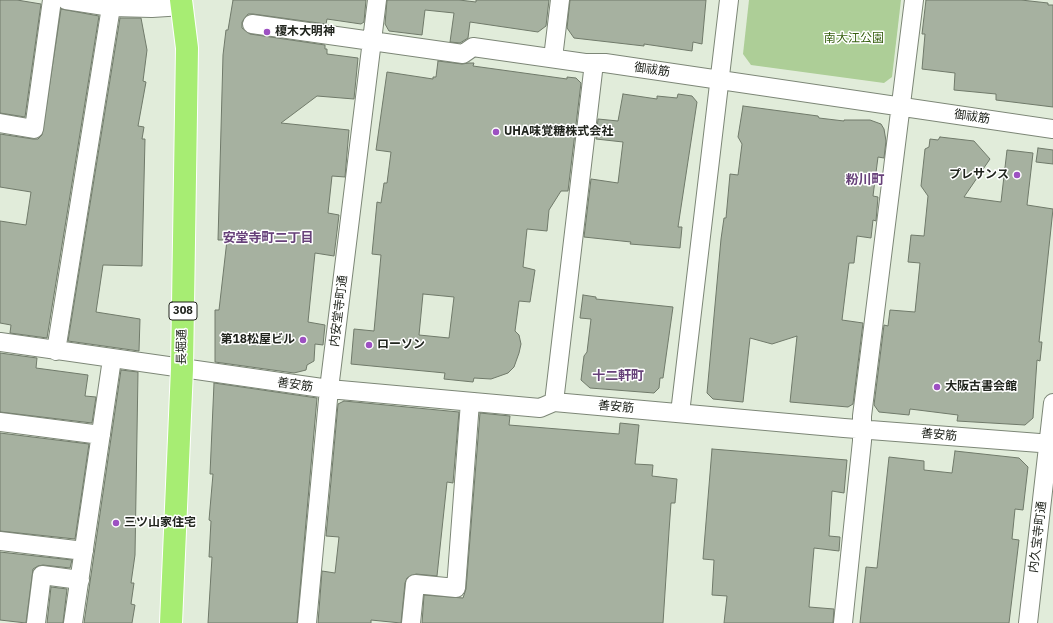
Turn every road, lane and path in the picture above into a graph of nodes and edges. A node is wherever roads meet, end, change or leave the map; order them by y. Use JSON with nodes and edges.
{"nodes":[{"id":1,"x":52,"y":0,"type":"edge"},
{"id":2,"x":66,"y":0,"type":"edge"},
{"id":3,"x":377,"y":0,"type":"edge"},
{"id":4,"x":560,"y":0,"type":"edge"},
{"id":5,"x":729,"y":0,"type":"edge"},
{"id":6,"x":914,"y":0,"type":"edge"},
{"id":7,"x":182,"y":3,"type":"edge"},
{"id":8,"x":111,"y":6,"type":"junction"},
{"id":9,"x":252,"y":24,"type":"dead end"},
{"id":10,"x":372,"y":40,"type":"junction"},
{"id":11,"x":553,"y":58,"type":"junction"},
{"id":12,"x":594,"y":63,"type":"junction"},
{"id":13,"x":720,"y":80,"type":"junction"},
{"id":14,"x":901,"y":106,"type":"junction"},
{"id":15,"x":0,"y":123,"type":"edge"},
{"id":16,"x":1053,"y":129,"type":"edge"},
{"id":17,"x":0,"y":342,"type":"edge"},
{"id":18,"x":56,"y":351,"type":"junction"},
{"id":19,"x":112,"y":359,"type":"junction"},
{"id":20,"x":182,"y":369,"type":"junction"},
{"id":21,"x":329,"y":389,"type":"junction"},
{"id":22,"x":470,"y":402,"type":"junction"},
{"id":23,"x":554,"y":402,"type":"junction"},
{"id":24,"x":1053,"y":403,"type":"edge"},
{"id":25,"x":680,"y":413,"type":"junction"},
{"id":26,"x":0,"y":422,"type":"edge"},
{"id":27,"x":862,"y":429,"type":"junction"},
{"id":28,"x":101,"y":435,"type":"junction"},
{"id":29,"x":1051,"y":444,"type":"edge"},
{"id":30,"x":0,"y":541,"type":"edge"},
{"id":31,"x":84,"y":551,"type":"junction"},
{"id":32,"x":80,"y":580,"type":"junction"},
{"id":33,"x":36,"y":623,"type":"edge"},
{"id":34,"x":73,"y":623,"type":"edge"},
{"id":35,"x":172,"y":623,"type":"edge"},
{"id":36,"x":307,"y":623,"type":"edge"},
{"id":37,"x":410,"y":623,"type":"edge"},
{"id":38,"x":843,"y":623,"type":"edge"},
{"id":39,"x":1028,"y":623,"type":"edge"}],
"edges":[{"from":1,"to":15,"type":"street"},
{"from":2,"to":8,"type":"street"},
{"from":3,"to":10,"type":"street","name":"内安堂寺町通"},
{"from":4,"to":11,"type":"street"},
{"from":5,"to":13,"type":"street"},
{"from":6,"to":14,"type":"street"},
{"from":7,"to":8,"type":"street"},
{"from":7,"to":20,"type":"highway","name":"長堀通","number":"308"},
{"from":8,"to":18,"type":"street"},
{"from":9,"to":10,"type":"street","name":"御祓筋"},
{"from":10,"to":11,"type":"street","name":"御祓筋"},
{"from":10,"to":21,"type":"street","name":"内安堂寺町通"},
{"from":11,"to":12,"type":"street","name":"御祓筋"},
{"from":12,"to":13,"type":"street","name":"御祓筋"},
{"from":12,"to":23,"type":"street"},
{"from":13,"to":14,"type":"street","name":"御祓筋"},
{"from":13,"to":25,"type":"street"},
{"from":14,"to":16,"type":"street","name":"御祓筋"},
{"from":14,"to":27,"type":"street"},
{"from":17,"to":18,"type":"street","name":"善安筋"},
{"from":18,"to":19,"type":"street","name":"善安筋"},
{"from":19,"to":20,"type":"street","name":"善安筋"},
{"from":19,"to":28,"type":"street"},
{"from":20,"to":21,"type":"street","name":"善安筋"},
{"from":20,"to":35,"type":"highway","name":"長堀通","number":"308"},
{"from":21,"to":22,"type":"street","name":"善安筋"},
{"from":21,"to":36,"type":"street","name":"内安堂寺町通"},
{"from":22,"to":23,"type":"street","name":"善安筋"},
{"from":22,"to":37,"type":"street"},
{"from":23,"to":25,"type":"street","name":"善安筋"},
{"from":24,"to":29,"type":"street","name":"内久宝寺町通"},
{"from":25,"to":27,"type":"street","name":"善安筋"},
{"from":26,"to":28,"type":"street"},
{"from":27,"to":29,"type":"street","name":"善安筋"},
{"from":27,"to":38,"type":"street"},
{"from":28,"to":31,"type":"street"},
{"from":29,"to":39,"type":"street","name":"内久宝寺町通"},
{"from":30,"to":31,"type":"street"},
{"from":31,"to":32,"type":"street"},
{"from":32,"to":33,"type":"street"},
{"from":32,"to":34,"type":"street"}]}
